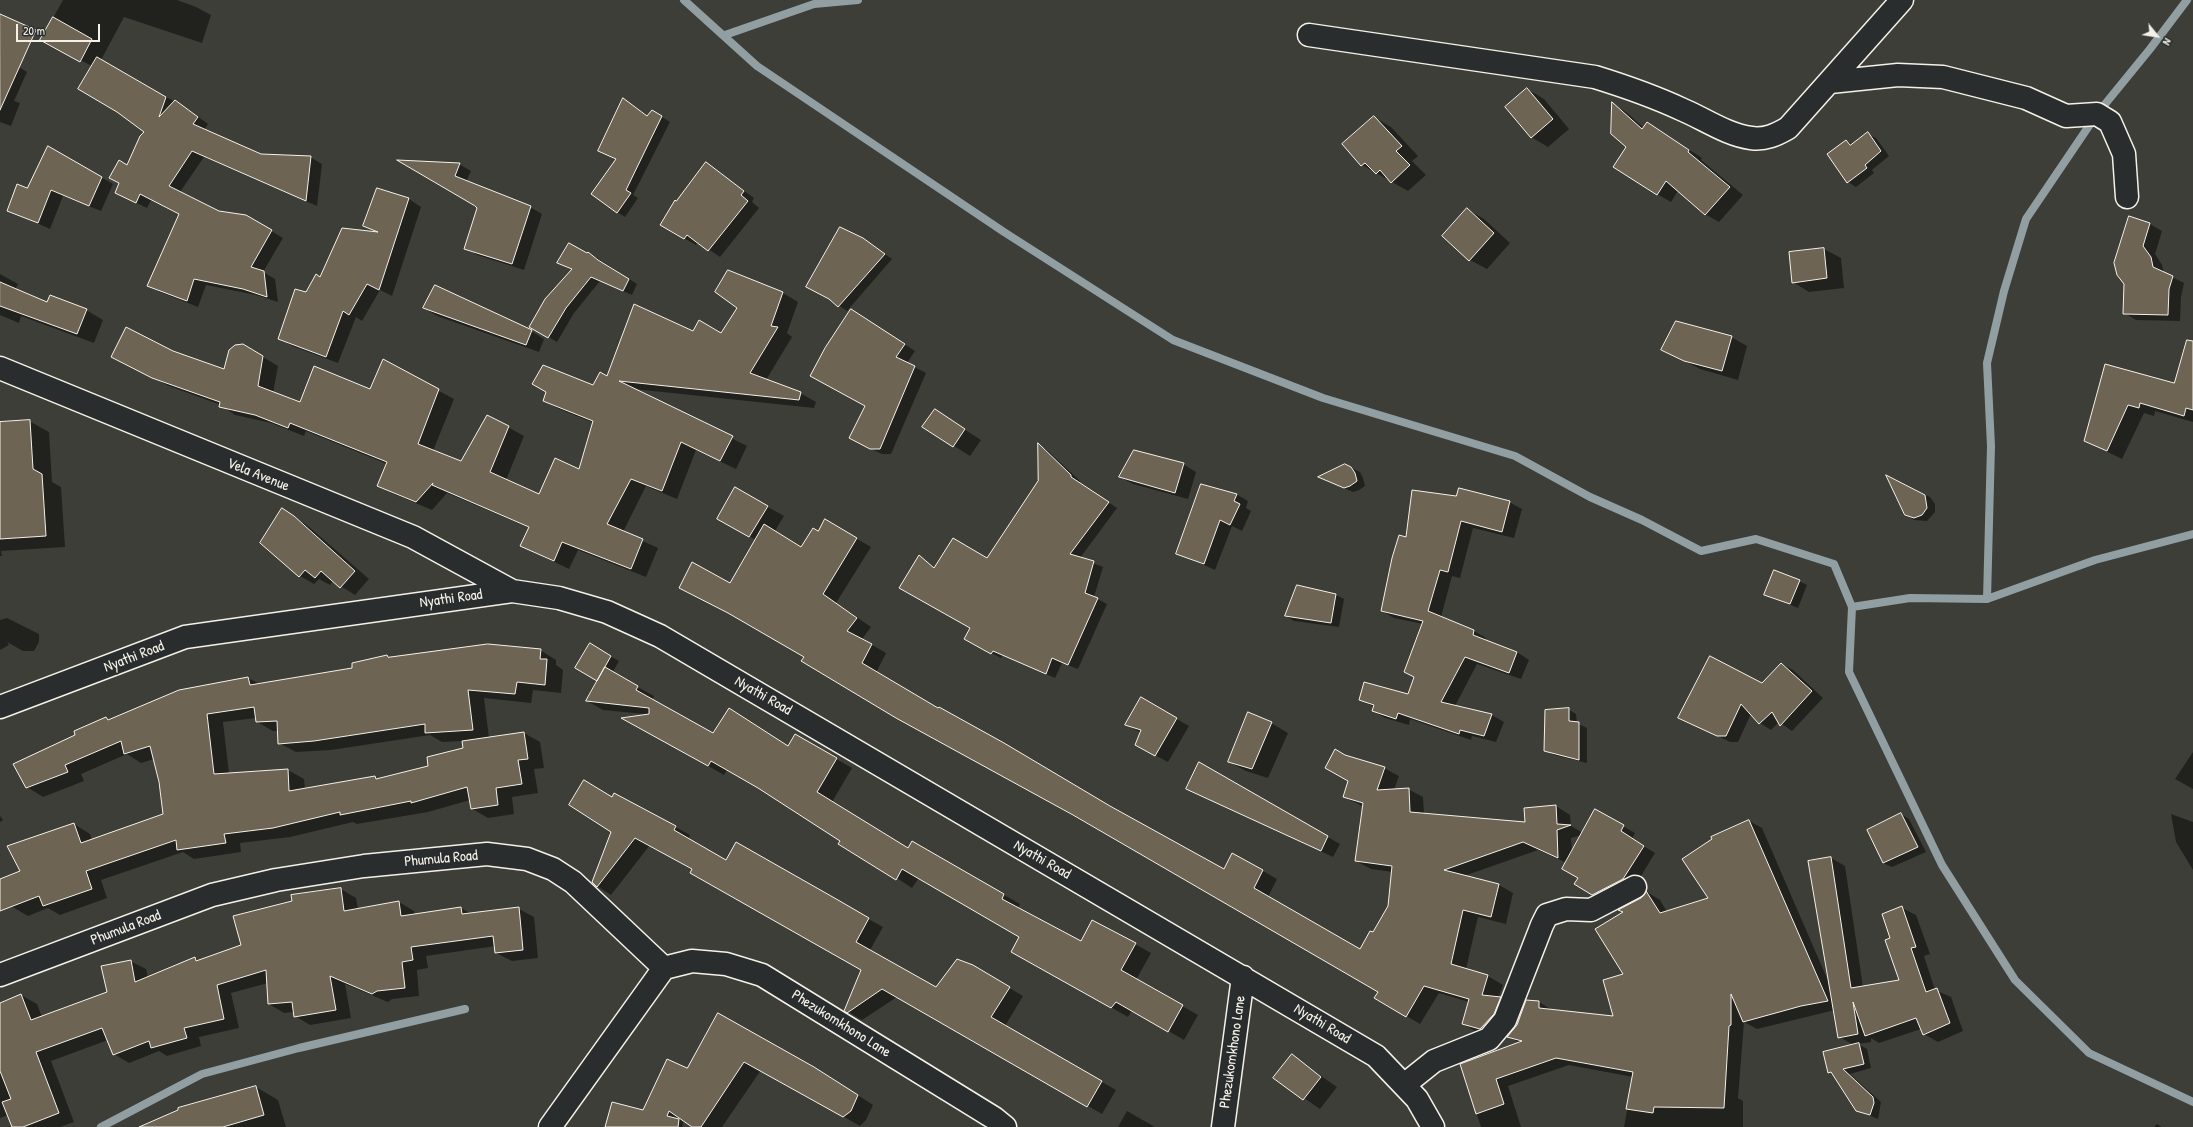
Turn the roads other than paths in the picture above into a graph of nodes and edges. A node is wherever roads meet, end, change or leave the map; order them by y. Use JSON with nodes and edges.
{"nodes":[{"id":1,"x":1902,"y":0,"type":"edge"},
{"id":2,"x":1309,"y":35,"type":"dead end"},
{"id":3,"x":1830,"y":82,"type":"junction"},
{"id":4,"x":2127,"y":197,"type":"dead end"},
{"id":5,"x":0,"y":368,"type":"edge"},
{"id":6,"x":512,"y":591,"type":"junction"},
{"id":7,"x":0,"y":707,"type":"edge"},
{"id":8,"x":1635,"y":886,"type":"dead end"},
{"id":9,"x":664,"y":968,"type":"junction"},
{"id":10,"x":0,"y":975,"type":"edge"},
{"id":11,"x":1244,"y":978,"type":"junction"},
{"id":12,"x":1404,"y":1085,"type":"junction"},
{"id":13,"x":550,"y":1127,"type":"edge"},
{"id":14,"x":1005,"y":1127,"type":"edge"},
{"id":15,"x":1223,"y":1127,"type":"edge"},
{"id":16,"x":1432,"y":1127,"type":"edge"}],
"edges":[{"from":1,"to":3,"type":"street"},
{"from":2,"to":3,"type":"street"},
{"from":3,"to":4,"type":"street"},
{"from":5,"to":6,"type":"street","name":"Vela Avenue"},
{"from":6,"to":7,"type":"street","name":"Nyathi Road"},
{"from":6,"to":11,"type":"street","name":"Nyathi Road"},
{"from":8,"to":12,"type":"street"},
{"from":9,"to":10,"type":"street","name":"Phumula Road"},
{"from":9,"to":13,"type":"street"},
{"from":9,"to":14,"type":"street","name":"Phezukomkhono Lane"},
{"from":11,"to":12,"type":"street","name":"Nyathi Road"},
{"from":11,"to":15,"type":"street","name":"Phezukomkhono Lane"},
{"from":12,"to":16,"type":"street","name":"Nyathi Road"}]}
